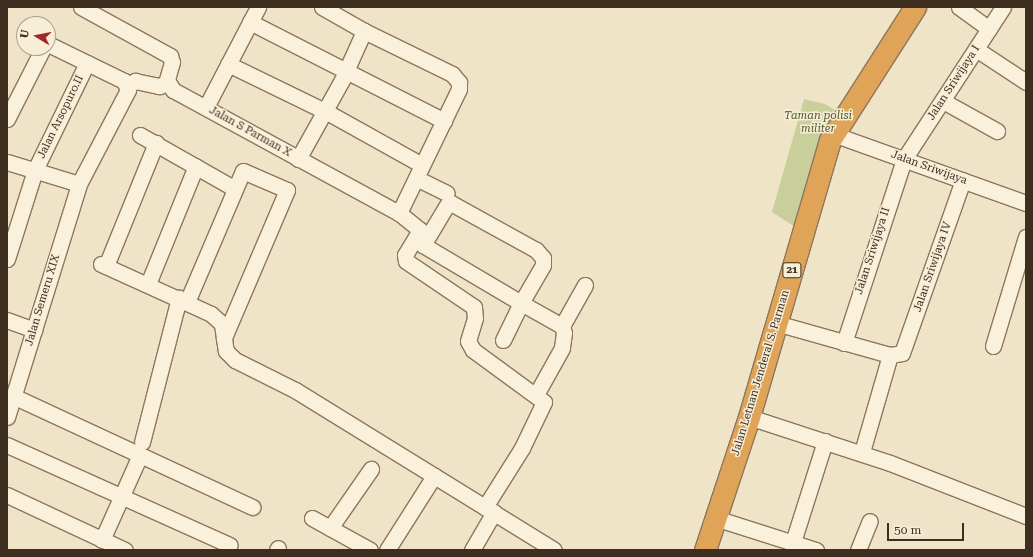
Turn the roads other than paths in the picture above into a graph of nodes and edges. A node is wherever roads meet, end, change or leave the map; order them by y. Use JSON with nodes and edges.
{"nodes":[{"id":1,"x":80,"y":7,"type":"edge"},
{"id":2,"x":258,"y":7,"type":"edge"},
{"id":3,"x":322,"y":7,"type":"edge"},
{"id":4,"x":915,"y":7,"type":"edge"},
{"id":5,"x":959,"y":7,"type":"edge"},
{"id":6,"x":1003,"y":7,"type":"edge"},
{"id":7,"x":250,"y":22,"type":"junction"},
{"id":8,"x":989,"y":29,"type":"junction"},
{"id":9,"x":364,"y":31,"type":"junction"},
{"id":10,"x":56,"y":48,"type":"edge"},
{"id":11,"x":976,"y":49,"type":"junction"},
{"id":12,"x":39,"y":56,"type":"edge"},
{"id":13,"x":87,"y":63,"type":"junction"},
{"id":14,"x":228,"y":64,"type":"junction"},
{"id":15,"x":346,"y":71,"type":"junction"},
{"id":16,"x":1026,"y":82,"type":"edge"},
{"id":17,"x":168,"y":83,"type":"junction"},
{"id":18,"x":128,"y":86,"type":"junction"},
{"id":19,"x":943,"y":101,"type":"junction"},
{"id":20,"x":206,"y":107,"type":"junction"},
{"id":21,"x":325,"y":111,"type":"junction"},
{"id":22,"x":7,"y":119,"type":"edge"},
{"id":23,"x":444,"y":121,"type":"junction"},
{"id":24,"x":997,"y":131,"type":"dead end"},
{"id":25,"x":140,"y":134,"type":"dead end"},
{"id":26,"x":833,"y":134,"type":"junction"},
{"id":27,"x":156,"y":143,"type":"junction"},
{"id":28,"x":298,"y":159,"type":"junction"},
{"id":29,"x":904,"y":159,"type":"junction"},
{"id":30,"x":7,"y":162,"type":"edge"},
{"id":31,"x":196,"y":166,"type":"junction"},
{"id":32,"x":35,"y":170,"type":"junction"},
{"id":33,"x":419,"y":172,"type":"junction"},
{"id":34,"x":963,"y":180,"type":"junction"},
{"id":35,"x":79,"y":184,"type":"junction"},
{"id":36,"x":235,"y":189,"type":"junction"},
{"id":37,"x":447,"y":193,"type":"dead end"},
{"id":38,"x":1026,"y":203,"type":"edge"},
{"id":39,"x":399,"y":213,"type":"junction"},
{"id":40,"x":1026,"y":237,"type":"edge"},
{"id":41,"x":7,"y":259,"type":"edge"},
{"id":42,"x":148,"y":284,"type":"junction"},
{"id":43,"x":585,"y":285,"type":"dead end"},
{"id":44,"x":183,"y":300,"type":"junction"},
{"id":45,"x":521,"y":303,"type":"junction"},
{"id":46,"x":7,"y":320,"type":"edge"},
{"id":47,"x":776,"y":322,"type":"junction"},
{"id":48,"x":562,"y":326,"type":"junction"},
{"id":49,"x":34,"y":330,"type":"junction"},
{"id":50,"x":224,"y":338,"type":"junction"},
{"id":51,"x":503,"y":340,"type":"dead end"},
{"id":52,"x":844,"y":343,"type":"junction"},
{"id":53,"x":993,"y":346,"type":"dead end"},
{"id":54,"x":896,"y":354,"type":"junction"},
{"id":55,"x":536,"y":395,"type":"junction"},
{"id":56,"x":13,"y":396,"type":"junction"},
{"id":57,"x":7,"y":417,"type":"edge"},
{"id":58,"x":749,"y":417,"type":"junction"},
{"id":59,"x":825,"y":440,"type":"junction"},
{"id":60,"x":7,"y":445,"type":"edge"},
{"id":61,"x":141,"y":448,"type":"junction"},
{"id":62,"x":862,"y":452,"type":"junction"},
{"id":63,"x":370,"y":469,"type":"dead end"},
{"id":64,"x":434,"y":476,"type":"junction"},
{"id":65,"x":7,"y":494,"type":"edge"},
{"id":66,"x":122,"y":496,"type":"junction"},
{"id":67,"x":252,"y":507,"type":"dead end"},
{"id":68,"x":490,"y":509,"type":"junction"},
{"id":69,"x":1026,"y":516,"type":"edge"},
{"id":70,"x":312,"y":518,"type":"dead end"},
{"id":71,"x":715,"y":518,"type":"junction"},
{"id":72,"x":870,"y":521,"type":"dead end"},
{"id":73,"x":330,"y":528,"type":"junction"},
{"id":74,"x":102,"y":540,"type":"junction"},
{"id":75,"x":230,"y":545,"type":"dead end"},
{"id":76,"x":804,"y":547,"type":"edge"},
{"id":77,"x":125,"y":550,"type":"edge"},
{"id":78,"x":370,"y":550,"type":"edge"},
{"id":79,"x":388,"y":550,"type":"edge"},
{"id":80,"x":472,"y":550,"type":"edge"},
{"id":81,"x":554,"y":550,"type":"edge"},
{"id":82,"x":705,"y":550,"type":"edge"},
{"id":83,"x":858,"y":550,"type":"edge"}],
"edges":[{"from":1,"to":17,"type":"street"},
{"from":2,"to":7,"type":"street"},
{"from":3,"to":9,"type":"street"},
{"from":4,"to":26,"type":"highway","name":"Jalan Letnan Jenderal S. Parman","number":"21"},
{"from":5,"to":8,"type":"street"},
{"from":6,"to":8,"type":"street","name":"Jalan Sriwijaya I"},
{"from":7,"to":14,"type":"street"},
{"from":7,"to":15,"type":"street"},
{"from":8,"to":11,"type":"street","name":"Jalan Sriwijaya I"},
{"from":9,"to":15,"type":"street"},
{"from":9,"to":23,"type":"street"},
{"from":10,"to":13,"type":"street"},
{"from":11,"to":16,"type":"street"},
{"from":11,"to":19,"type":"street","name":"Jalan Sriwijaya I"},
{"from":12,"to":22,"type":"street"},
{"from":13,"to":18,"type":"street"},
{"from":13,"to":32,"type":"street","name":"Jalan Arsopuro.II"},
{"from":14,"to":20,"type":"street"},
{"from":14,"to":21,"type":"street"},
{"from":15,"to":21,"type":"street"},
{"from":15,"to":23,"type":"street"},
{"from":17,"to":18,"type":"street"},
{"from":17,"to":20,"type":"street","name":"Jalan S Parman X"},
{"from":18,"to":35,"type":"street","name":"Jalan Semeru XIX"},
{"from":19,"to":24,"type":"street"},
{"from":19,"to":29,"type":"street","name":"Jalan Sriwijaya I"},
{"from":20,"to":28,"type":"street","name":"Jalan S Parman X"},
{"from":21,"to":28,"type":"street"},
{"from":21,"to":33,"type":"street"},
{"from":23,"to":33,"type":"street"},
{"from":25,"to":27,"type":"street"},
{"from":26,"to":29,"type":"street","name":"Jalan Sriwijaya"},
{"from":26,"to":47,"type":"highway","name":"Jalan Letnan Jenderal S. Parman","number":"21"},
{"from":27,"to":31,"type":"street"},
{"from":27,"to":42,"type":"street"},
{"from":28,"to":39,"type":"street","name":"Jalan S Parman X"},
{"from":29,"to":34,"type":"street","name":"Jalan Sriwijaya"},
{"from":29,"to":52,"type":"street","name":"Jalan Sriwijaya II"},
{"from":30,"to":32,"type":"street"},
{"from":31,"to":36,"type":"street"},
{"from":31,"to":42,"type":"street"},
{"from":32,"to":35,"type":"street"},
{"from":32,"to":41,"type":"street","name":"Jalan Arsopuro.II"},
{"from":33,"to":37,"type":"street"},
{"from":33,"to":39,"type":"street"},
{"from":34,"to":38,"type":"street","name":"Jalan Sriwijaya"},
{"from":34,"to":54,"type":"street","name":"Jalan Sriwijaya IV"},
{"from":35,"to":49,"type":"street","name":"Jalan Semeru XIX"},
{"from":36,"to":44,"type":"street"},
{"from":36,"to":50,"type":"street"},
{"from":39,"to":55,"type":"street","name":"Jalan S Parman X"},
{"from":40,"to":53,"type":"street"},
{"from":42,"to":44,"type":"street"},
{"from":43,"to":48,"type":"street"},
{"from":44,"to":50,"type":"street"},
{"from":44,"to":61,"type":"street"},
{"from":45,"to":45,"type":"street"},
{"from":45,"to":48,"type":"street"},
{"from":45,"to":51,"type":"street"},
{"from":46,"to":49,"type":"street"},
{"from":47,"to":52,"type":"street"},
{"from":47,"to":58,"type":"highway","name":"Jalan Letnan Jenderal S. Parman","number":"21"},
{"from":48,"to":55,"type":"street"},
{"from":49,"to":56,"type":"street","name":"Jalan Semeru XIX"},
{"from":50,"to":64,"type":"street"},
{"from":52,"to":54,"type":"street"},
{"from":54,"to":62,"type":"street","name":"Jalan Sriwijaya IV"},
{"from":55,"to":68,"type":"street"},
{"from":56,"to":57,"type":"street","name":"Jalan Semeru XIX"},
{"from":56,"to":61,"type":"street"},
{"from":58,"to":59,"type":"street"},
{"from":58,"to":71,"type":"highway","name":"Jalan Letnan Jenderal S. Parman","number":"21"},
{"from":59,"to":62,"type":"street"},
{"from":59,"to":76,"type":"street"},
{"from":60,"to":66,"type":"street"},
{"from":61,"to":66,"type":"street"},
{"from":61,"to":67,"type":"street"},
{"from":62,"to":69,"type":"street"},
{"from":63,"to":73,"type":"street"},
{"from":64,"to":68,"type":"street"},
{"from":64,"to":79,"type":"street"},
{"from":65,"to":74,"type":"street"},
{"from":66,"to":74,"type":"street"},
{"from":66,"to":75,"type":"street"},
{"from":68,"to":80,"type":"street"},
{"from":68,"to":81,"type":"street"},
{"from":70,"to":73,"type":"street"},
{"from":71,"to":76,"type":"street"},
{"from":71,"to":82,"type":"highway","name":"Jalan Letnan Jenderal S. Parman","number":"21"},
{"from":72,"to":83,"type":"street"},
{"from":73,"to":78,"type":"street"},
{"from":74,"to":77,"type":"street"}]}
